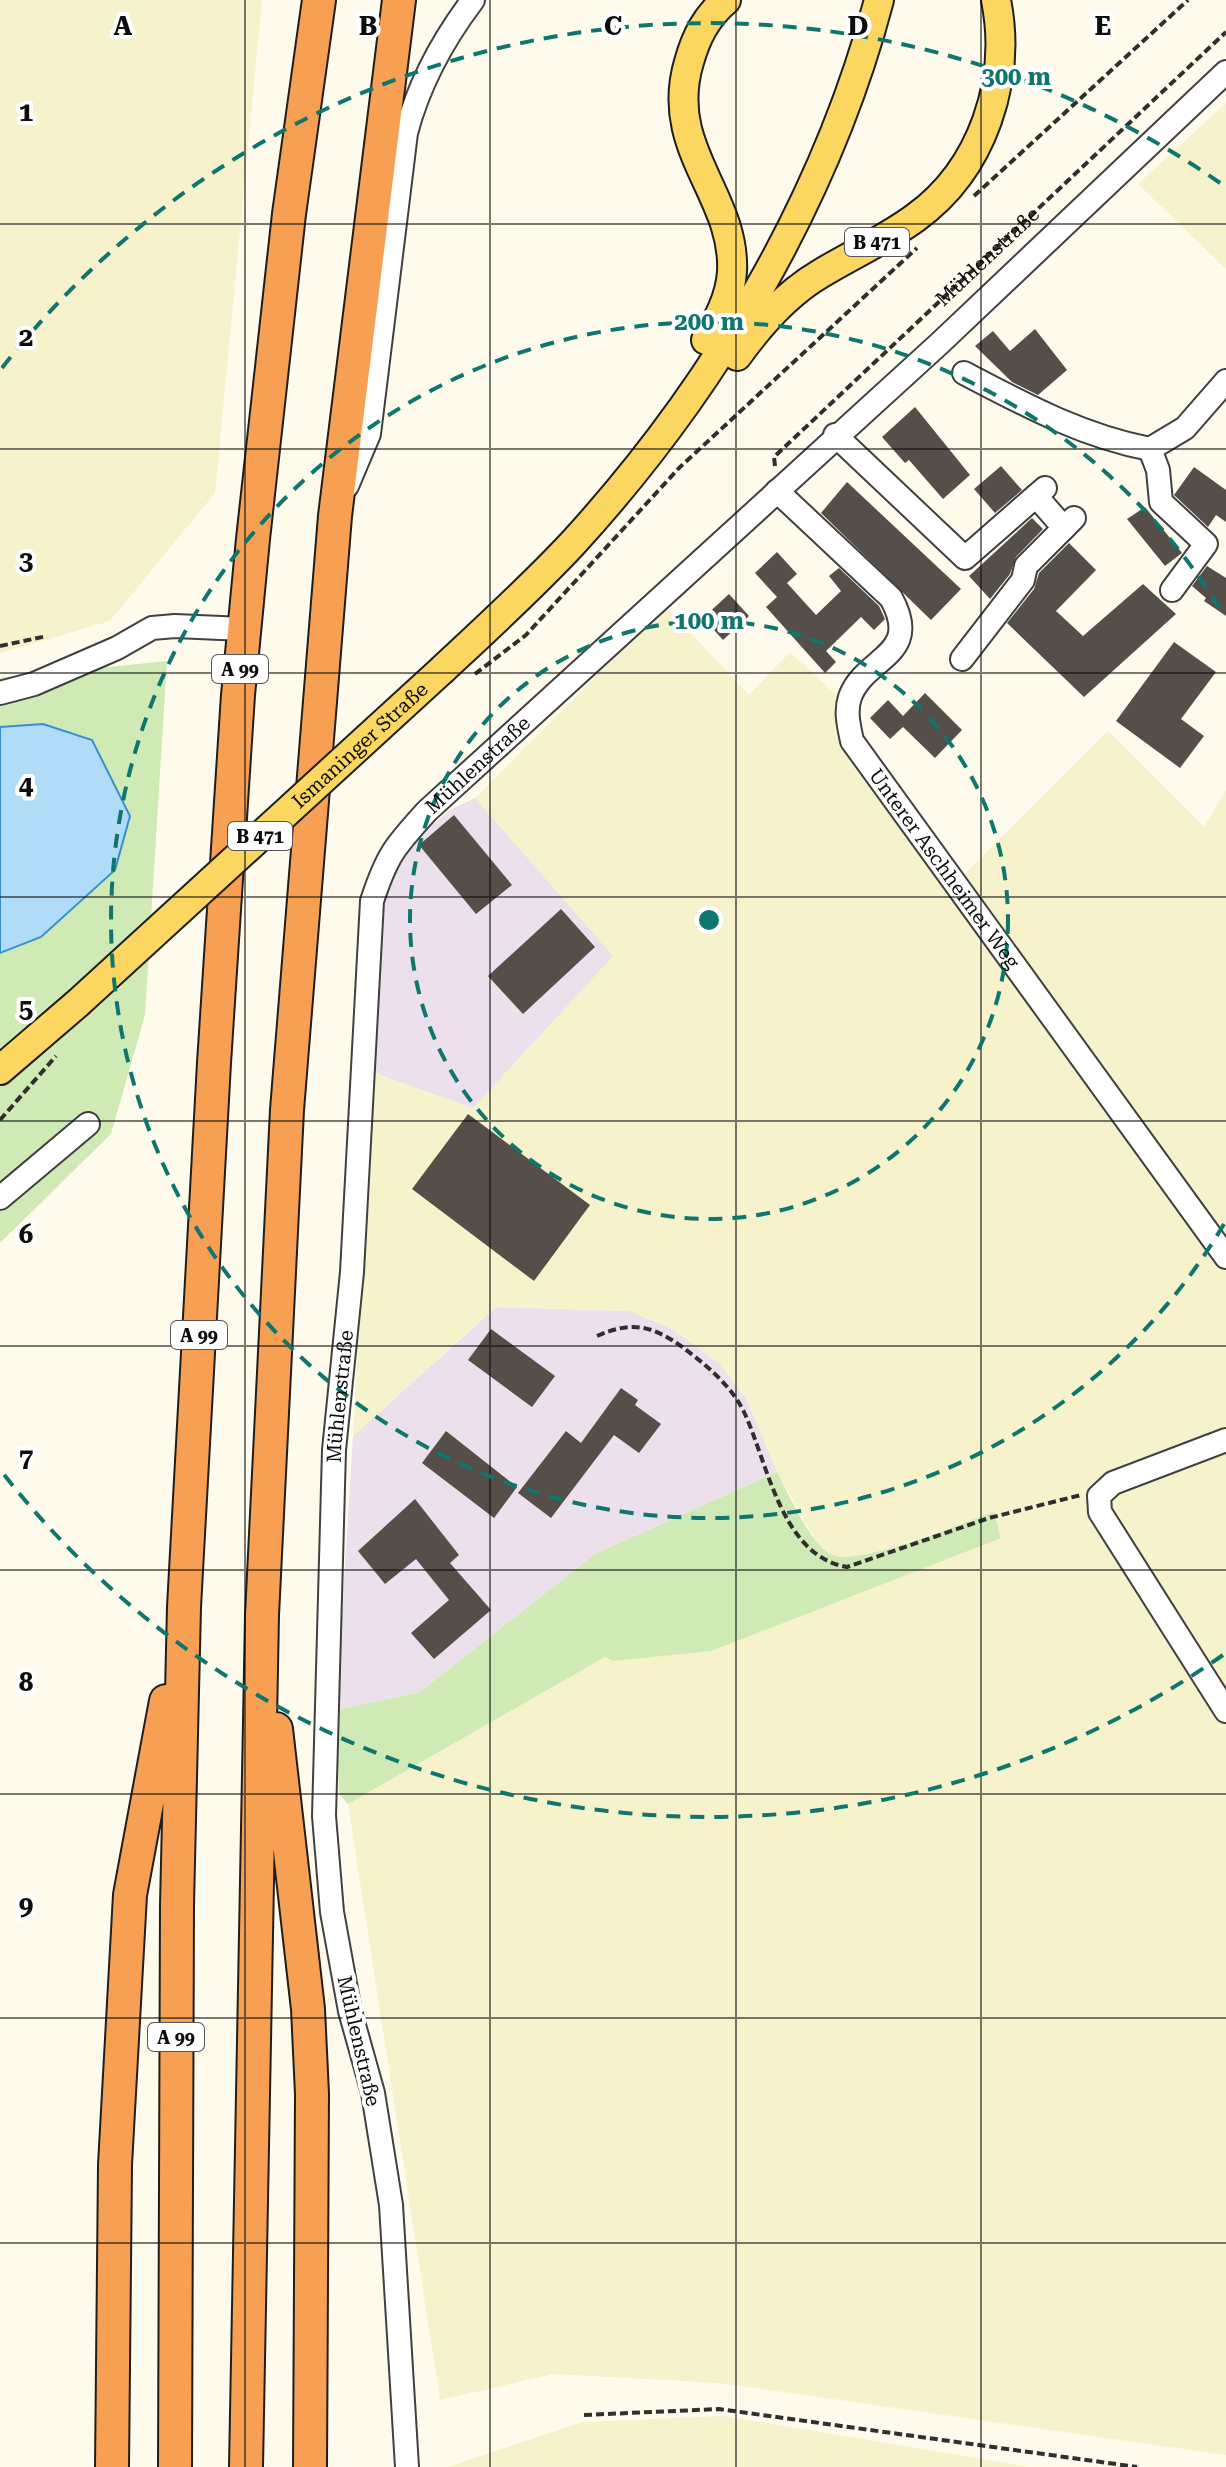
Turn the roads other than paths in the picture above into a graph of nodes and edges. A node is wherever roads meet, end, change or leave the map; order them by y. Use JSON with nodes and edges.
{"nodes":[{"id":1,"x":319,"y":0,"type":"edge"},
{"id":2,"x":399,"y":0,"type":"edge"},
{"id":3,"x":473,"y":0,"type":"edge"},
{"id":4,"x":726,"y":0,"type":"edge"},
{"id":5,"x":879,"y":0,"type":"edge"},
{"id":6,"x":996,"y":0,"type":"edge"},
{"id":7,"x":1226,"y":72,"type":"edge"},
{"id":8,"x":964,"y":373,"type":"dead end"},
{"id":9,"x":1226,"y":381,"type":"edge"},
{"id":10,"x":664,"y":434,"type":"junction"},
{"id":11,"x":835,"y":435,"type":"junction"},
{"id":12,"x":1150,"y":449,"type":"junction"},
{"id":13,"x":777,"y":491,"type":"junction"},
{"id":14,"x":335,"y":516,"type":"junction"},
{"id":15,"x":1172,"y":590,"type":"dead end"},
{"id":16,"x":244,"y":629,"type":"junction"},
{"id":17,"x":962,"y":659,"type":"dead end"},
{"id":18,"x":0,"y":693,"type":"edge"},
{"id":19,"x":0,"y":1070,"type":"edge"},
{"id":20,"x":88,"y":1124,"type":"dead end"},
{"id":21,"x":0,"y":1198,"type":"edge"},
{"id":22,"x":1226,"y":1257,"type":"edge"},
{"id":23,"x":1226,"y":1440,"type":"edge"},
{"id":24,"x":184,"y":1607,"type":"junction"},
{"id":25,"x":262,"y":1615,"type":"junction"},
{"id":26,"x":1226,"y":1711,"type":"edge"},
{"id":27,"x":112,"y":2467,"type":"edge"},
{"id":28,"x":175,"y":2467,"type":"edge"},
{"id":29,"x":246,"y":2467,"type":"edge"},
{"id":30,"x":310,"y":2467,"type":"edge"},
{"id":31,"x":407,"y":2467,"type":"edge"}],
"edges":[{"from":1,"to":16,"type":"highway","number":"A 99"},
{"from":2,"to":14,"type":"highway"},
{"from":3,"to":14,"type":"street"},
{"from":4,"to":10,"type":"main road","number":"B 471"},
{"from":5,"to":10,"type":"main road"},
{"from":6,"to":10,"type":"main road","number":"B 471"},
{"from":7,"to":11,"type":"street","name":"Mühlenstraße"},
{"from":8,"to":12,"type":"street"},
{"from":9,"to":12,"type":"street"},
{"from":10,"to":19,"type":"main road","name":"Ismaninger Straße","number":"B 471","bridge":true},
{"from":11,"to":13,"type":"street","name":"Mühlenstraße"},
{"from":11,"to":17,"type":"street"},
{"from":12,"to":15,"type":"street"},
{"from":13,"to":22,"type":"street","name":"Unterer Aschheimer Weg"},
{"from":13,"to":31,"type":"street","name":"Mühlenstraße"},
{"from":14,"to":25,"type":"highway"},
{"from":16,"to":18,"type":"street"},
{"from":16,"to":24,"type":"highway","number":"A 99"},
{"from":20,"to":21,"type":"street"},
{"from":23,"to":26,"type":"street"},
{"from":24,"to":27,"type":"highway"},
{"from":24,"to":28,"type":"highway","number":"A 99"},
{"from":25,"to":29,"type":"highway"},
{"from":25,"to":30,"type":"highway"}]}
